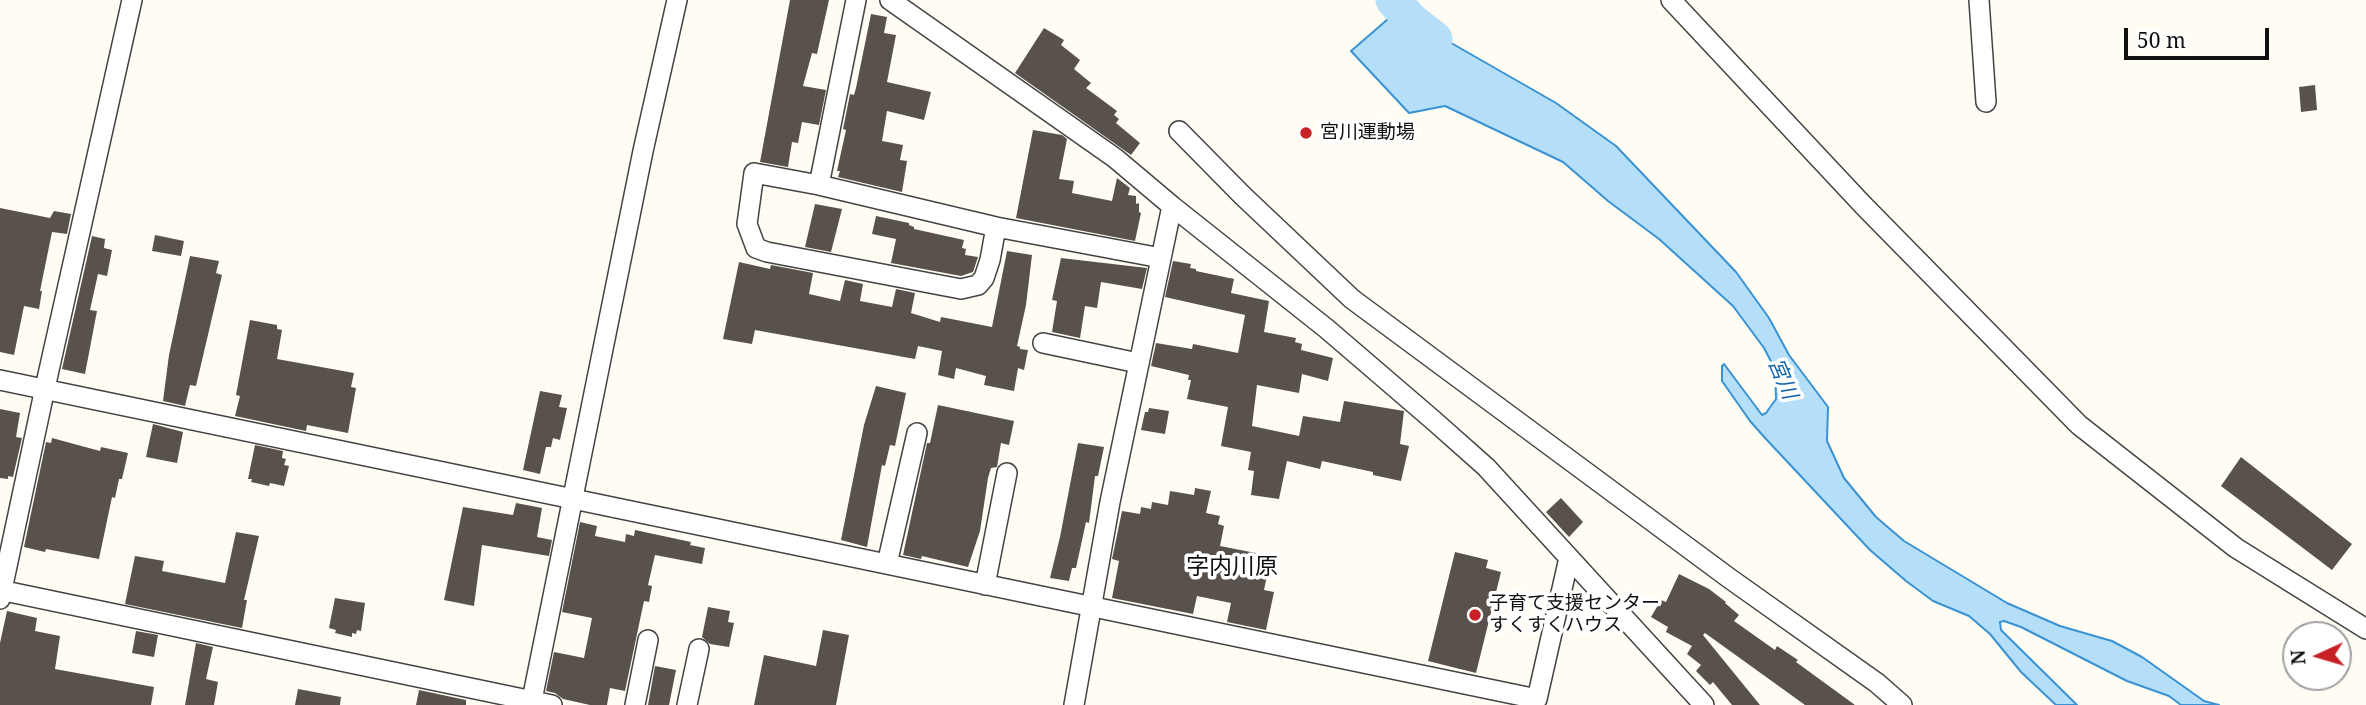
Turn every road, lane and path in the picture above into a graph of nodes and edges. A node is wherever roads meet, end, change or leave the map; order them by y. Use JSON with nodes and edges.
{"nodes":[{"id":1,"x":132,"y":0,"type":"edge"},
{"id":2,"x":677,"y":0,"type":"edge"},
{"id":3,"x":856,"y":0,"type":"edge"},
{"id":4,"x":890,"y":0,"type":"edge"},
{"id":5,"x":1671,"y":0,"type":"edge"},
{"id":6,"x":1979,"y":0,"type":"edge"},
{"id":7,"x":1986,"y":102,"type":"dead end"},
{"id":8,"x":1179,"y":131,"type":"dead end"},
{"id":9,"x":819,"y":185,"type":"junction"},
{"id":10,"x":1172,"y":206,"type":"junction"},
{"id":11,"x":996,"y":227,"type":"junction"},
{"id":12,"x":1161,"y":258,"type":"junction"},
{"id":13,"x":1044,"y":343,"type":"dead end"},
{"id":14,"x":1138,"y":363,"type":"junction"},
{"id":15,"x":0,"y":380,"type":"edge"},
{"id":16,"x":45,"y":388,"type":"junction"},
{"id":17,"x":916,"y":433,"type":"dead end"},
{"id":18,"x":1007,"y":473,"type":"dead end"},
{"id":19,"x":574,"y":499,"type":"junction"},
{"id":20,"x":1569,"y":558,"type":"junction"},
{"id":21,"x":887,"y":564,"type":"junction"},
{"id":22,"x":985,"y":584,"type":"junction"},
{"id":23,"x":1,"y":593,"type":"edge"},
{"id":24,"x":1093,"y":607,"type":"junction"},
{"id":25,"x":2366,"y":629,"type":"edge"},
{"id":26,"x":648,"y":640,"type":"dead end"},
{"id":27,"x":699,"y":649,"type":"dead end"},
{"id":28,"x":531,"y":703,"type":"edge"},
{"id":29,"x":552,"y":705,"type":"edge"},
{"id":30,"x":635,"y":705,"type":"edge"},
{"id":31,"x":687,"y":705,"type":"edge"},
{"id":32,"x":1074,"y":705,"type":"edge"},
{"id":33,"x":1704,"y":705,"type":"edge"},
{"id":34,"x":1902,"y":705,"type":"edge"}],
"edges":[{"from":1,"to":16,"type":"street"},
{"from":2,"to":19,"type":"street"},
{"from":3,"to":9,"type":"street"},
{"from":4,"to":10,"type":"street"},
{"from":5,"to":25,"type":"street"},
{"from":6,"to":7,"type":"street"},
{"from":8,"to":34,"type":"street"},
{"from":9,"to":11,"type":"street"},
{"from":9,"to":11,"type":"street"},
{"from":10,"to":12,"type":"street"},
{"from":10,"to":20,"type":"street"},
{"from":11,"to":12,"type":"street"},
{"from":12,"to":14,"type":"street"},
{"from":13,"to":14,"type":"street"},
{"from":14,"to":24,"type":"street"},
{"from":15,"to":16,"type":"street"},
{"from":16,"to":19,"type":"street"},
{"from":16,"to":23,"type":"street"},
{"from":17,"to":21,"type":"street"},
{"from":18,"to":22,"type":"street"},
{"from":19,"to":21,"type":"street"},
{"from":19,"to":28,"type":"street"},
{"from":20,"to":24,"type":"street"},
{"from":20,"to":33,"type":"street"},
{"from":21,"to":22,"type":"street"},
{"from":22,"to":24,"type":"street"},
{"from":23,"to":28,"type":"street"},
{"from":24,"to":32,"type":"street"},
{"from":26,"to":30,"type":"street"},
{"from":27,"to":31,"type":"street"},
{"from":28,"to":29,"type":"street"}]}
